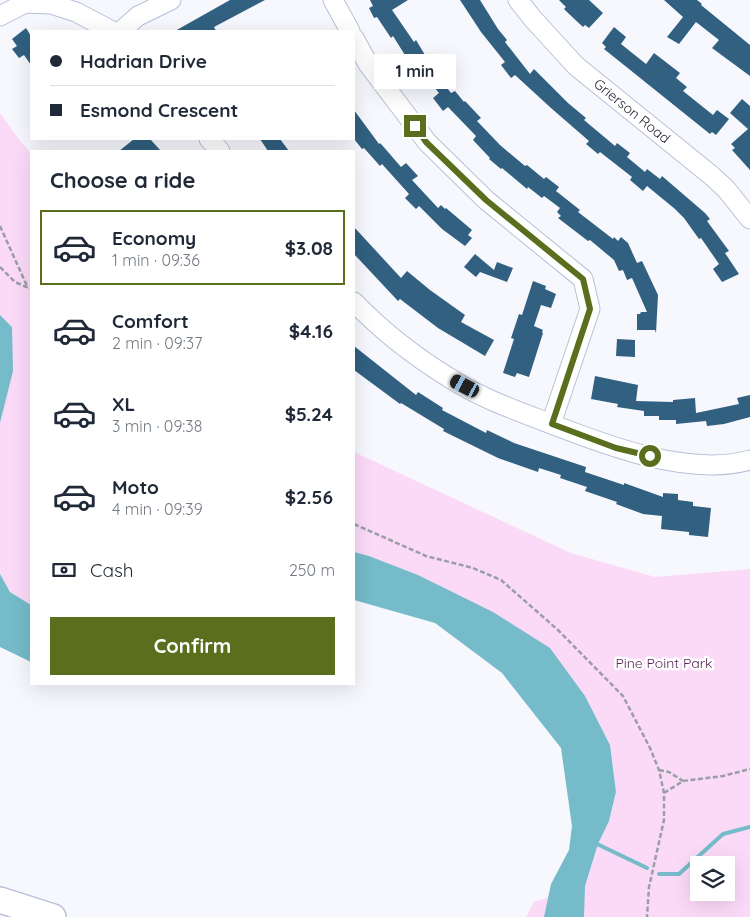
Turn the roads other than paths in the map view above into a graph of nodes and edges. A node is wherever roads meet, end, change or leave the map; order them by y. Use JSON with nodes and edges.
{"nodes":[{"id":1,"x":170,"y":0,"type":"edge"},
{"id":2,"x":333,"y":0,"type":"edge"},
{"id":3,"x":518,"y":0,"type":"edge"},
{"id":4,"x":0,"y":16,"type":"edge"},
{"id":5,"x":110,"y":30,"type":"edge"},
{"id":6,"x":122,"y":30,"type":"edge"},
{"id":7,"x":349,"y":30,"type":"edge"},
{"id":8,"x":355,"y":40,"type":"edge"},
{"id":9,"x":210,"y":140,"type":"edge"},
{"id":10,"x":219,"y":150,"type":"edge"},
{"id":11,"x":750,"y":219,"type":"edge"},
{"id":12,"x":355,"y":303,"type":"edge"},
{"id":13,"x":552,"y":424,"type":"junction"},
{"id":14,"x":750,"y":460,"type":"edge"},
{"id":15,"x":0,"y":900,"type":"edge"},
{"id":16,"x":53,"y":917,"type":"edge"}],
"edges":[{"from":1,"to":6,"type":"street"},
{"from":2,"to":7,"type":"street"},
{"from":3,"to":11,"type":"street","name":"Grierson Road"},
{"from":4,"to":5,"type":"street"},
{"from":8,"to":13,"type":"street"},
{"from":9,"to":10,"type":"street"},
{"from":12,"to":13,"type":"street"},
{"from":13,"to":14,"type":"street"},
{"from":15,"to":16,"type":"main road"}]}
